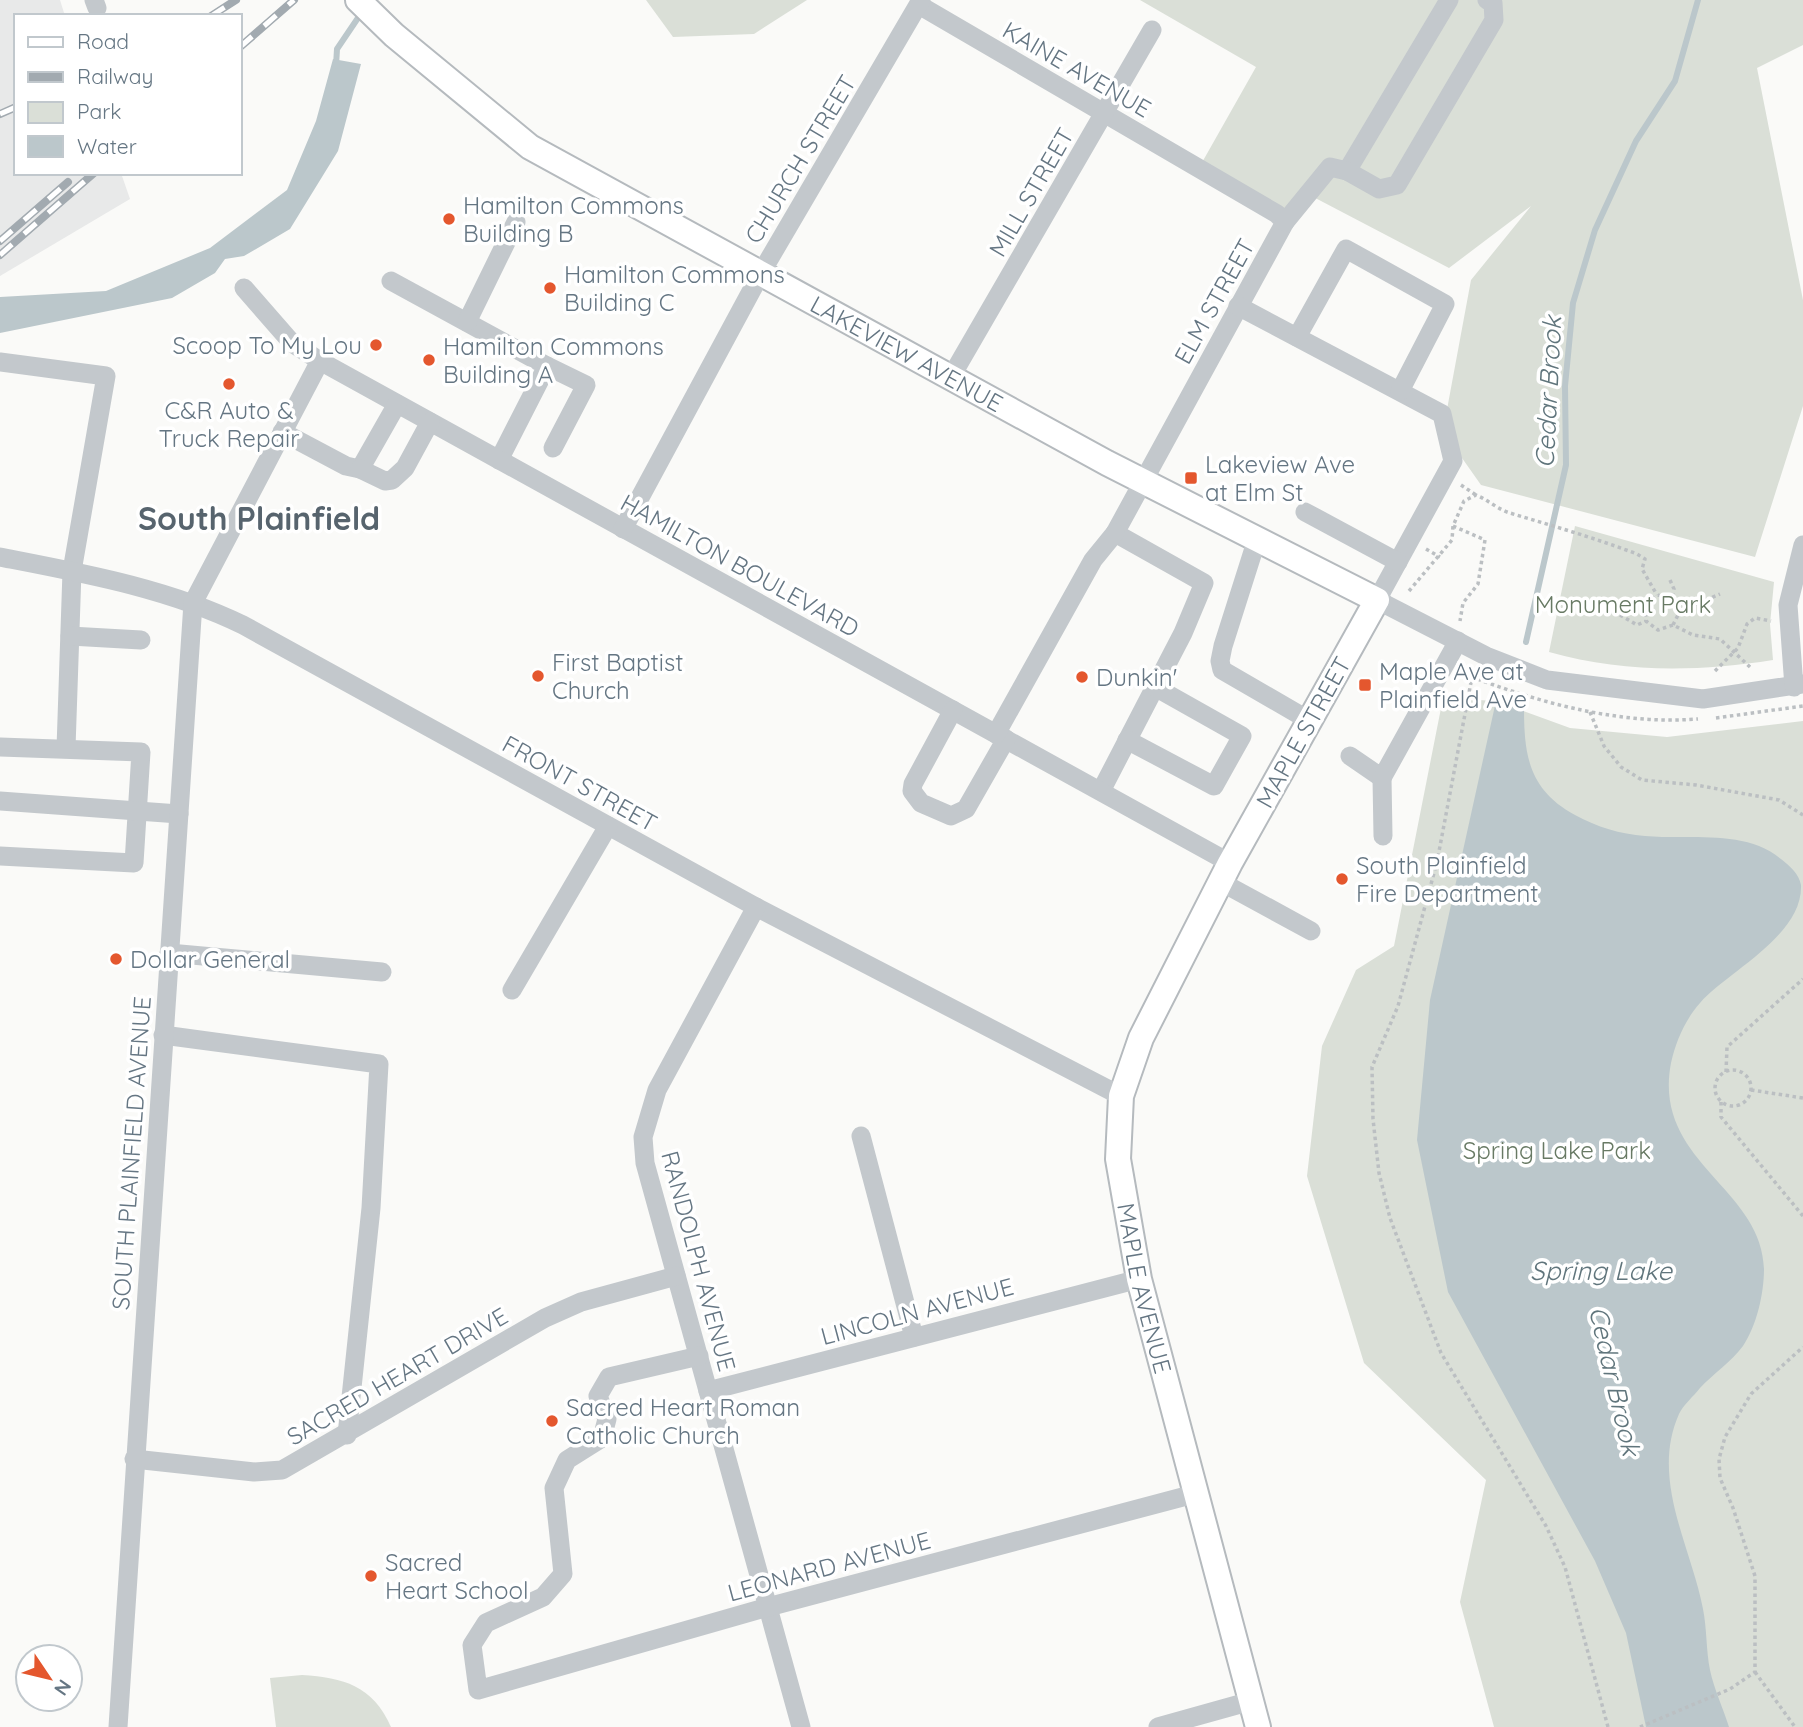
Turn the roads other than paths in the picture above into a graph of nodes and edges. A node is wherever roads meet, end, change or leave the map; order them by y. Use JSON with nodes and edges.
{"nodes":[{"id":1,"x":358,"y":0,"type":"edge"},
{"id":2,"x":1449,"y":0,"type":"edge"},
{"id":3,"x":1487,"y":0,"type":"edge"},
{"id":4,"x":920,"y":3,"type":"edge"},
{"id":5,"x":1152,"y":30,"type":"dead end"},
{"id":6,"x":1105,"y":115,"type":"junction"},
{"id":7,"x":1347,"y":171,"type":"junction"},
{"id":8,"x":1210,"y":175,"type":"joint"},
{"id":9,"x":516,"y":222,"type":"dead end"},
{"id":10,"x":1285,"y":222,"type":"junction"},
{"id":11,"x":761,"y":273,"type":"junction"},
{"id":12,"x":390,"y":281,"type":"dead end"},
{"id":13,"x":244,"y":288,"type":"dead end"},
{"id":14,"x":1238,"y":306,"type":"junction"},
{"id":15,"x":467,"y":322,"type":"junction"},
{"id":16,"x":1297,"y":337,"type":"junction"},
{"id":17,"x":320,"y":361,"type":"junction"},
{"id":18,"x":0,"y":362,"type":"edge"},
{"id":19,"x":547,"y":366,"type":"junction"},
{"id":20,"x":951,"y":377,"type":"junction"},
{"id":21,"x":1399,"y":391,"type":"junction"},
{"id":22,"x":397,"y":404,"type":"junction"},
{"id":23,"x":430,"y":422,"type":"junction"},
{"id":24,"x":282,"y":432,"type":"junction"},
{"id":25,"x":553,"y":448,"type":"dead end"},
{"id":26,"x":499,"y":460,"type":"junction"},
{"id":27,"x":359,"y":469,"type":"junction"},
{"id":28,"x":1142,"y":480,"type":"junction"},
{"id":29,"x":1305,"y":512,"type":"dead end"},
{"id":30,"x":623,"y":528,"type":"junction"},
{"id":31,"x":1115,"y":533,"type":"junction"},
{"id":32,"x":1257,"y":539,"type":"junction"},
{"id":33,"x":1803,"y":545,"type":"edge"},
{"id":34,"x":0,"y":557,"type":"edge"},
{"id":35,"x":1398,"y":562,"type":"junction"},
{"id":36,"x":72,"y":571,"type":"junction"},
{"id":37,"x":1377,"y":600,"type":"junction"},
{"id":38,"x":194,"y":603,"type":"junction"},
{"id":39,"x":70,"y":636,"type":"junction"},
{"id":40,"x":141,"y":640,"type":"dead end"},
{"id":41,"x":1458,"y":641,"type":"junction"},
{"id":42,"x":1799,"y":685,"type":"edge"},
{"id":43,"x":1155,"y":687,"type":"junction"},
{"id":44,"x":953,"y":710,"type":"junction"},
{"id":45,"x":1310,"y":721,"type":"junction"},
{"id":46,"x":1001,"y":737,"type":"junction"},
{"id":47,"x":1127,"y":740,"type":"junction"},
{"id":48,"x":0,"y":747,"type":"edge"},
{"id":49,"x":66,"y":748,"type":"junction"},
{"id":50,"x":1350,"y":756,"type":"dead end"},
{"id":51,"x":1382,"y":778,"type":"junction"},
{"id":52,"x":1101,"y":792,"type":"junction"},
{"id":53,"x":0,"y":801,"type":"edge"},
{"id":54,"x":137,"y":812,"type":"junction"},
{"id":55,"x":179,"y":814,"type":"junction"},
{"id":56,"x":608,"y":826,"type":"junction"},
{"id":57,"x":1383,"y":836,"type":"dead end"},
{"id":58,"x":0,"y":856,"type":"edge"},
{"id":59,"x":1225,"y":872,"type":"junction"},
{"id":60,"x":756,"y":907,"type":"junction"},
{"id":61,"x":1311,"y":931,"type":"dead end"},
{"id":62,"x":169,"y":953,"type":"junction"},
{"id":63,"x":382,"y":972,"type":"dead end"},
{"id":64,"x":512,"y":990,"type":"dead end"},
{"id":65,"x":163,"y":1035,"type":"junction"},
{"id":66,"x":1121,"y":1096,"type":"junction"},
{"id":67,"x":861,"y":1136,"type":"dead end"},
{"id":68,"x":676,"y":1276,"type":"junction"},
{"id":69,"x":1139,"y":1279,"type":"junction"},
{"id":70,"x":914,"y":1337,"type":"junction"},
{"id":71,"x":699,"y":1356,"type":"junction"},
{"id":72,"x":708,"y":1391,"type":"junction"},
{"id":73,"x":346,"y":1435,"type":"junction"},
{"id":74,"x":134,"y":1459,"type":"junction"},
{"id":75,"x":1194,"y":1494,"type":"junction"},
{"id":76,"x":768,"y":1607,"type":"junction"},
{"id":77,"x":1251,"y":1702,"type":"junction"},
{"id":78,"x":118,"y":1727,"type":"edge"},
{"id":79,"x":801,"y":1727,"type":"edge"},
{"id":80,"x":1158,"y":1727,"type":"edge"},
{"id":81,"x":1258,"y":1727,"type":"edge"}],
"edges":[{"from":1,"to":11,"type":"main road","name":"LAKEVIEW AVENUE"},
{"from":2,"to":7,"type":"street"},
{"from":3,"to":7,"type":"street"},
{"from":4,"to":6,"type":"street","name":"KAINE AVENUE"},
{"from":4,"to":11,"type":"street","name":"CHURCH STREET"},
{"from":5,"to":6,"type":"street","name":"MILL STREET"},
{"from":6,"to":8,"type":"street","name":"KAINE AVENUE"},
{"from":6,"to":20,"type":"street","name":"MILL STREET"},
{"from":7,"to":10,"type":"street"},
{"from":8,"to":10,"type":"street","name":"ELM STREET"},
{"from":9,"to":15,"type":"street"},
{"from":10,"to":14,"type":"street","name":"ELM STREET"},
{"from":11,"to":20,"type":"main road","name":"LAKEVIEW AVENUE"},
{"from":11,"to":30,"type":"street","name":"CHURCH STREET"},
{"from":12,"to":15,"type":"street"},
{"from":13,"to":17,"type":"street","name":"HAMILTON BOULEVARD"},
{"from":14,"to":16,"type":"street"},
{"from":14,"to":28,"type":"street","name":"ELM STREET"},
{"from":15,"to":19,"type":"street"},
{"from":16,"to":21,"type":"street"},
{"from":16,"to":21,"type":"street"},
{"from":17,"to":22,"type":"street","name":"HAMILTON BOULEVARD"},
{"from":17,"to":24,"type":"street","name":"SOUTH PLAINFIELD AVENUE"},
{"from":18,"to":36,"type":"street"},
{"from":19,"to":25,"type":"street"},
{"from":19,"to":26,"type":"street"},
{"from":20,"to":28,"type":"main road","name":"LAKEVIEW AVENUE"},
{"from":21,"to":35,"type":"street"},
{"from":22,"to":23,"type":"street","name":"HAMILTON BOULEVARD"},
{"from":22,"to":27,"type":"street"},
{"from":23,"to":26,"type":"street","name":"HAMILTON BOULEVARD"},
{"from":23,"to":27,"type":"street"},
{"from":24,"to":27,"type":"street"},
{"from":24,"to":38,"type":"street","name":"SOUTH PLAINFIELD AVENUE"},
{"from":26,"to":30,"type":"street","name":"HAMILTON BOULEVARD"},
{"from":28,"to":31,"type":"street","name":"ELM STREET"},
{"from":28,"to":32,"type":"main road","name":"LAKEVIEW AVENUE"},
{"from":29,"to":35,"type":"street"},
{"from":30,"to":44,"type":"street","name":"HAMILTON BOULEVARD"},
{"from":31,"to":43,"type":"street"},
{"from":31,"to":46,"type":"street","name":"ELM STREET"},
{"from":32,"to":37,"type":"main road","name":"LAKEVIEW AVENUE"},
{"from":32,"to":45,"type":"street"},
{"from":33,"to":42,"type":"street"},
{"from":34,"to":36,"type":"street","name":"FRONT STREET"},
{"from":35,"to":37,"type":"street"},
{"from":36,"to":38,"type":"street","name":"FRONT STREET"},
{"from":36,"to":39,"type":"street"},
{"from":37,"to":41,"type":"street"},
{"from":37,"to":45,"type":"main road","name":"MAPLE STREET"},
{"from":38,"to":55,"type":"street","name":"SOUTH PLAINFIELD AVENUE"},
{"from":38,"to":56,"type":"street","name":"FRONT STREET"},
{"from":39,"to":40,"type":"street"},
{"from":39,"to":49,"type":"street"},
{"from":41,"to":42,"type":"street"},
{"from":41,"to":51,"type":"street"},
{"from":43,"to":47,"type":"street"},
{"from":43,"to":47,"type":"street"},
{"from":44,"to":46,"type":"street","name":"HAMILTON BOULEVARD"},
{"from":44,"to":46,"type":"street","name":"ELM STREET"},
{"from":45,"to":59,"type":"main road","name":"MAPLE STREET"},
{"from":46,"to":52,"type":"street","name":"HAMILTON BOULEVARD"},
{"from":47,"to":52,"type":"street"},
{"from":48,"to":49,"type":"street"},
{"from":49,"to":54,"type":"street"},
{"from":50,"to":51,"type":"street"},
{"from":51,"to":57,"type":"street"},
{"from":52,"to":59,"type":"street","name":"HAMILTON BOULEVARD"},
{"from":53,"to":54,"type":"street"},
{"from":54,"to":55,"type":"street"},
{"from":54,"to":58,"type":"street"},
{"from":55,"to":62,"type":"street","name":"SOUTH PLAINFIELD AVENUE"},
{"from":56,"to":60,"type":"street","name":"FRONT STREET"},
{"from":56,"to":64,"type":"street"},
{"from":59,"to":61,"type":"street","name":"HAMILTON BOULEVARD"},
{"from":59,"to":66,"type":"main road","name":"MAPLE AVENUE"},
{"from":60,"to":66,"type":"street","name":"FRONT STREET"},
{"from":60,"to":68,"type":"street","name":"RANDOLPH AVENUE"},
{"from":62,"to":63,"type":"street"},
{"from":62,"to":65,"type":"street","name":"SOUTH PLAINFIELD AVENUE"},
{"from":65,"to":73,"type":"street"},
{"from":65,"to":74,"type":"street","name":"SOUTH PLAINFIELD AVENUE"},
{"from":66,"to":69,"type":"main road","name":"MAPLE AVENUE"},
{"from":67,"to":70,"type":"street"},
{"from":68,"to":71,"type":"street","name":"RANDOLPH AVENUE"},
{"from":68,"to":73,"type":"street","name":"SACRED HEART DRIVE"},
{"from":69,"to":70,"type":"street","name":"LINCOLN AVENUE"},
{"from":69,"to":75,"type":"main road","name":"MAPLE AVENUE"},
{"from":70,"to":72,"type":"street","name":"LINCOLN AVENUE"},
{"from":71,"to":72,"type":"street","name":"RANDOLPH AVENUE"},
{"from":71,"to":76,"type":"street","name":"LEONARD AVENUE"},
{"from":72,"to":76,"type":"street","name":"RANDOLPH AVENUE"},
{"from":73,"to":74,"type":"street","name":"SACRED HEART DRIVE"},
{"from":74,"to":78,"type":"street","name":"SOUTH PLAINFIELD AVENUE"},
{"from":75,"to":76,"type":"street","name":"LEONARD AVENUE"},
{"from":75,"to":77,"type":"main road","name":"MAPLE AVENUE"},
{"from":76,"to":79,"type":"street","name":"RANDOLPH AVENUE"},
{"from":77,"to":80,"type":"street"},
{"from":77,"to":81,"type":"main road","name":"MAPLE AVENUE"}]}
